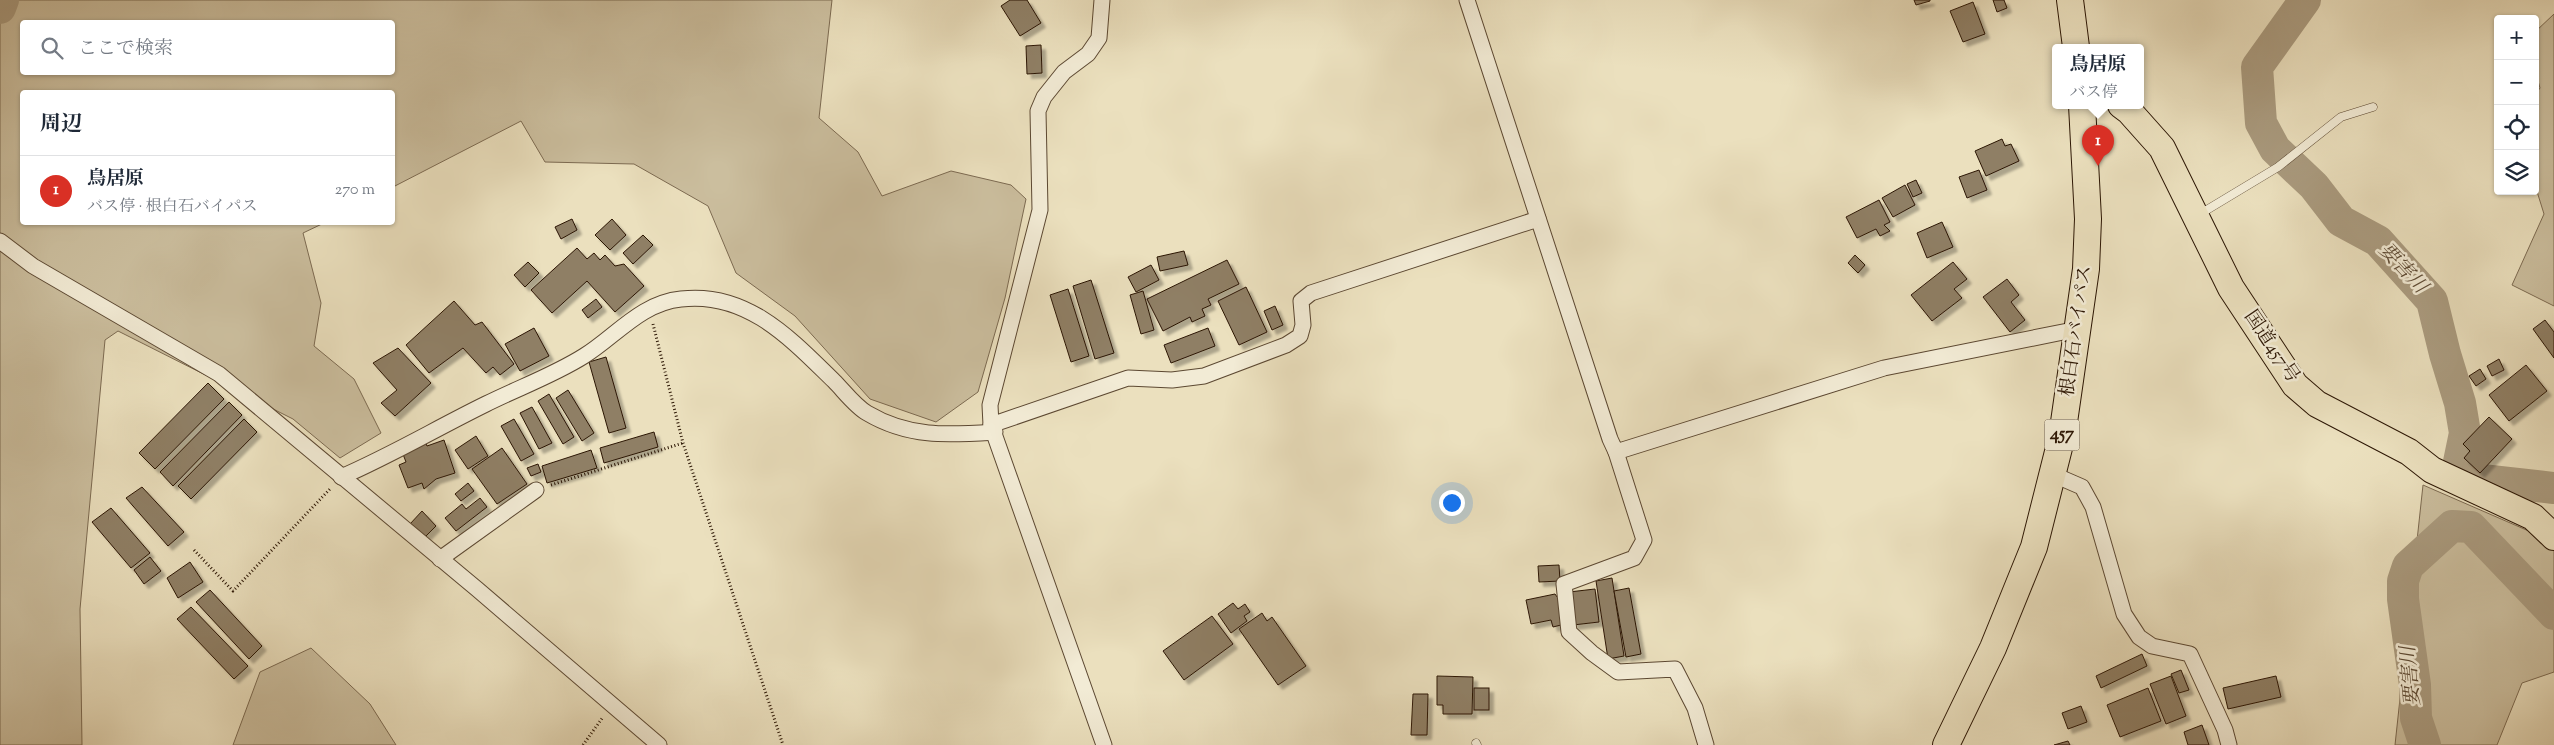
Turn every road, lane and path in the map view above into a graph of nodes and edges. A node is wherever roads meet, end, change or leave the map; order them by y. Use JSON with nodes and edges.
{"nodes":[{"id":1,"x":1102,"y":0,"type":"edge"},
{"id":2,"x":1468,"y":0,"type":"edge"},
{"id":3,"x":2070,"y":0,"type":"edge"},
{"id":4,"x":2076,"y":44,"type":"edge"},
{"id":5,"x":2373,"y":107,"type":"dead end"},
{"id":6,"x":2082,"y":109,"type":"edge"},
{"id":7,"x":2126,"y":109,"type":"edge"},
{"id":8,"x":2196,"y":216,"type":"junction"},
{"id":9,"x":1538,"y":219,"type":"junction"},
{"id":10,"x":0,"y":242,"type":"edge"},
{"id":11,"x":649,"y":309,"type":"junction"},
{"id":12,"x":2078,"y":329,"type":"junction"},
{"id":13,"x":993,"y":428,"type":"junction"},
{"id":14,"x":683,"y":444,"type":"junction"},
{"id":15,"x":1616,"y":452,"type":"junction"},
{"id":16,"x":2052,"y":474,"type":"junction"},
{"id":17,"x":341,"y":477,"type":"junction"},
{"id":18,"x":536,"y":490,"type":"joint"},
{"id":19,"x":2554,"y":537,"type":"edge"},
{"id":20,"x":194,"y":550,"type":"dead end"},
{"id":21,"x":440,"y":559,"type":"junction"},
{"id":22,"x":613,"y":704,"type":"junction"},
{"id":23,"x":583,"y":745,"type":"edge"},
{"id":24,"x":659,"y":745,"type":"edge"},
{"id":25,"x":783,"y":745,"type":"edge"},
{"id":26,"x":1104,"y":745,"type":"edge"},
{"id":27,"x":1706,"y":745,"type":"edge"},
{"id":28,"x":1946,"y":745,"type":"edge"},
{"id":29,"x":2229,"y":745,"type":"edge"}],
"edges":[{"from":1,"to":13,"type":"street"},
{"from":2,"to":9,"type":"street"},
{"from":3,"to":4,"type":"highway"},
{"from":5,"to":8,"type":"lane"},
{"from":6,"to":12,"type":"highway","name":"根白石バイパス","number":"457"},
{"from":7,"to":8,"type":"highway","name":"国道457号"},
{"from":8,"to":19,"type":"highway","name":"国道457号"},
{"from":9,"to":13,"type":"street"},
{"from":9,"to":15,"type":"street"},
{"from":10,"to":17,"type":"street"},
{"from":11,"to":13,"type":"street"},
{"from":11,"to":14,"type":"path"},
{"from":11,"to":17,"type":"street"},
{"from":12,"to":15,"type":"street"},
{"from":12,"to":16,"type":"highway","name":"根白石バイパス","number":"457"},
{"from":13,"to":26,"type":"street"},
{"from":14,"to":18,"type":"path"},
{"from":14,"to":25,"type":"path"},
{"from":15,"to":27,"type":"street"},
{"from":16,"to":28,"type":"highway","name":"根白石バイパス","number":"457"},
{"from":16,"to":29,"type":"street"},
{"from":17,"to":20,"type":"path"},
{"from":17,"to":21,"type":"street"},
{"from":18,"to":21,"type":"street"},
{"from":21,"to":22,"type":"street"},
{"from":22,"to":23,"type":"path"},
{"from":22,"to":24,"type":"street"}]}
